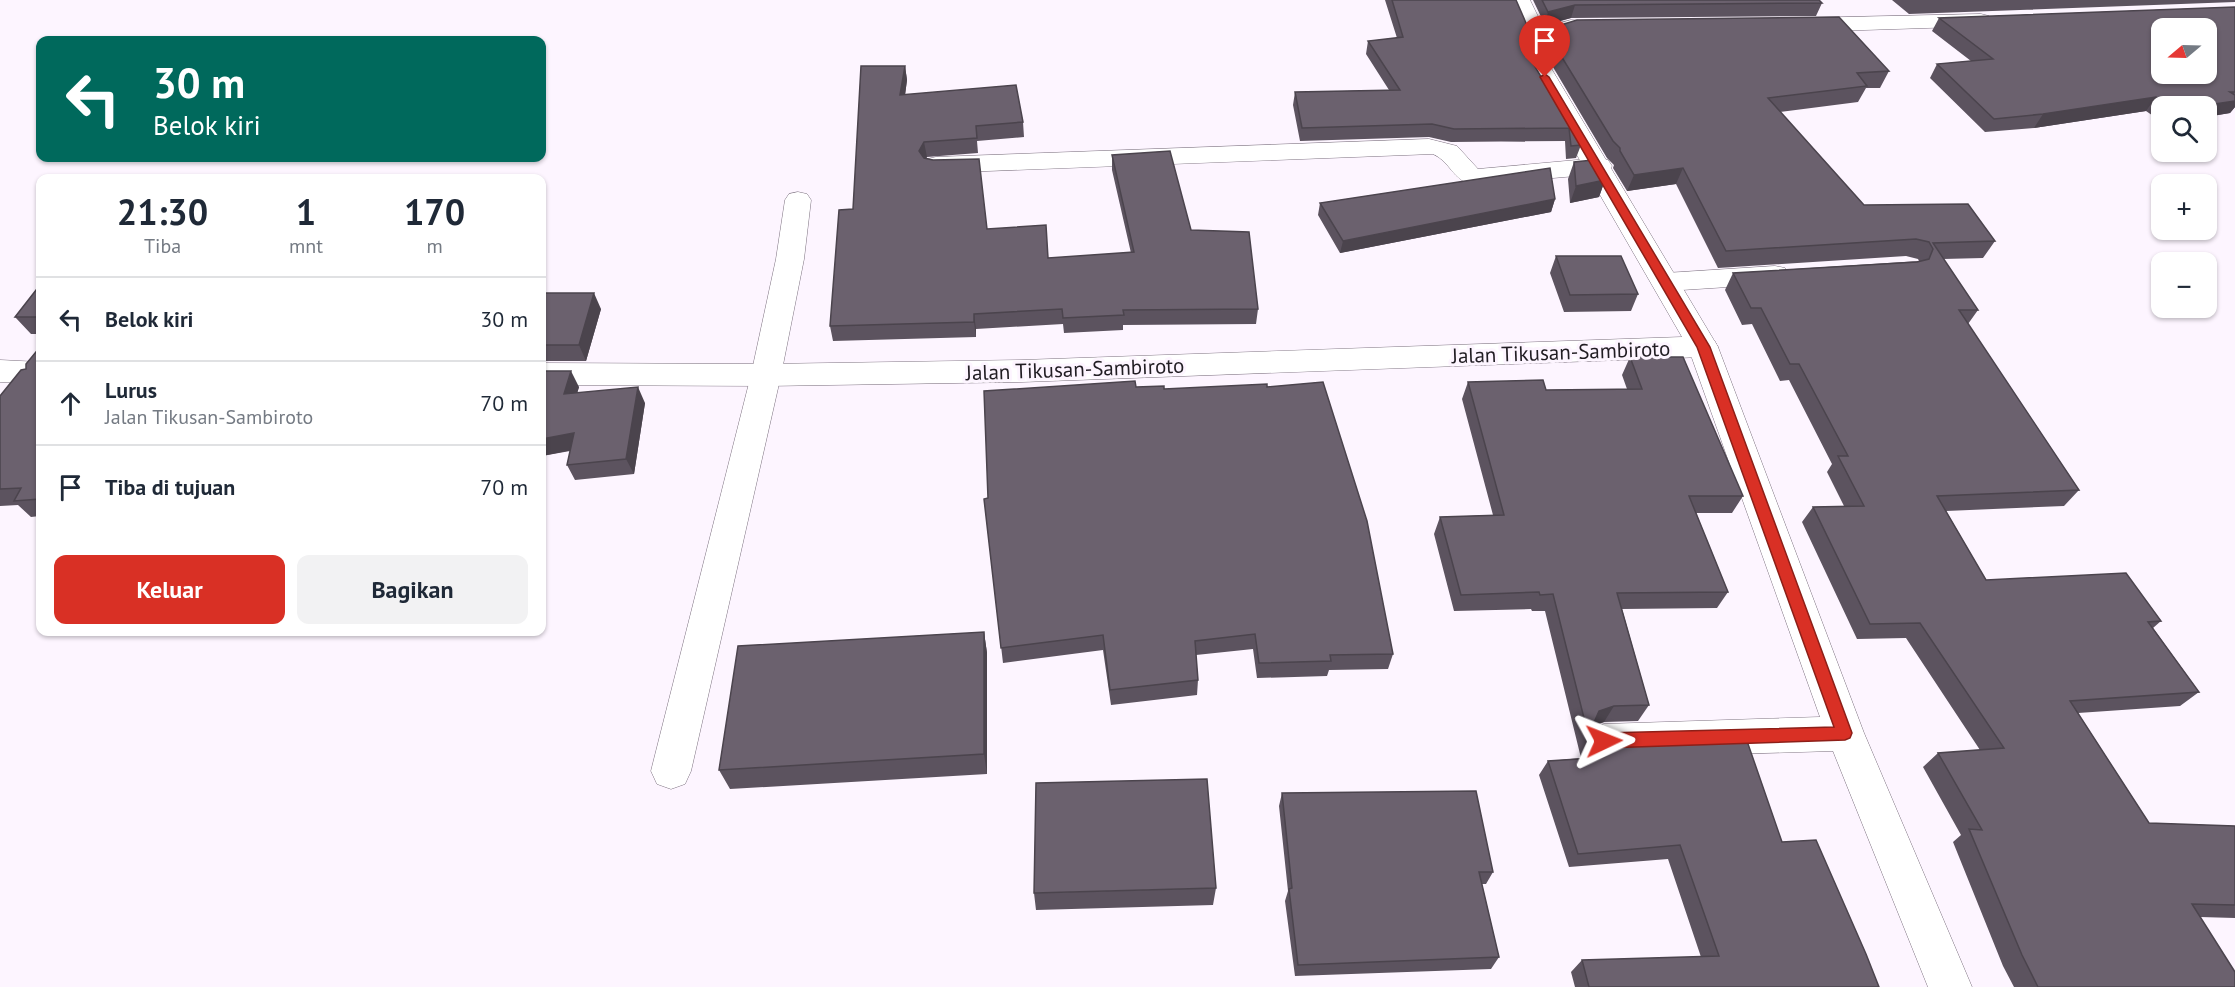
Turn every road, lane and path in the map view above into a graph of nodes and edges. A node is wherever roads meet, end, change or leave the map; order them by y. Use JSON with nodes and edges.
{"nodes":[{"id":1,"x":1519,"y":0,"type":"edge"},
{"id":2,"x":2008,"y":20,"type":"edge"},
{"id":3,"x":1781,"y":26,"type":"edge"},
{"id":4,"x":1617,"y":27,"type":"edge"},
{"id":5,"x":1536,"y":38,"type":"junction"},
{"id":6,"x":936,"y":165,"type":"edge"},
{"id":7,"x":1599,"y":166,"type":"junction"},
{"id":8,"x":798,"y":200,"type":"dead end"},
{"id":9,"x":1803,"y":273,"type":"edge"},
{"id":10,"x":1666,"y":282,"type":"junction"},
{"id":11,"x":1703,"y":347,"type":"junction"},
{"id":12,"x":0,"y":371,"type":"edge"},
{"id":13,"x":36,"y":373,"type":"edge"},
{"id":14,"x":546,"y":374,"type":"edge"},
{"id":15,"x":766,"y":375,"type":"junction"},
{"id":16,"x":1845,"y":733,"type":"junction"},
{"id":17,"x":1604,"y":741,"type":"edge"},
{"id":18,"x":670,"y":771,"type":"dead end"},
{"id":19,"x":1950,"y":987,"type":"edge"}],
"edges":[{"from":1,"to":5,"type":"street","name":"Jalan Tikusan-Sambiroto"},
{"from":2,"to":3,"type":"street"},
{"from":4,"to":5,"type":"street"},
{"from":5,"to":7,"type":"street","name":"Jalan Tikusan-Sambiroto"},
{"from":6,"to":7,"type":"street"},
{"from":7,"to":10,"type":"street","name":"Jalan Tikusan-Sambiroto"},
{"from":8,"to":15,"type":"street"},
{"from":9,"to":10,"type":"street"},
{"from":10,"to":11,"type":"street","name":"Jalan Tikusan-Sambiroto"},
{"from":11,"to":15,"type":"street","name":"Jalan Tikusan-Sambiroto"},
{"from":11,"to":16,"type":"street"},
{"from":12,"to":13,"type":"street"},
{"from":14,"to":15,"type":"street","name":"Jalan Tikusan-Sambiroto"},
{"from":15,"to":18,"type":"street"},
{"from":16,"to":17,"type":"street"},
{"from":16,"to":19,"type":"street"}]}
